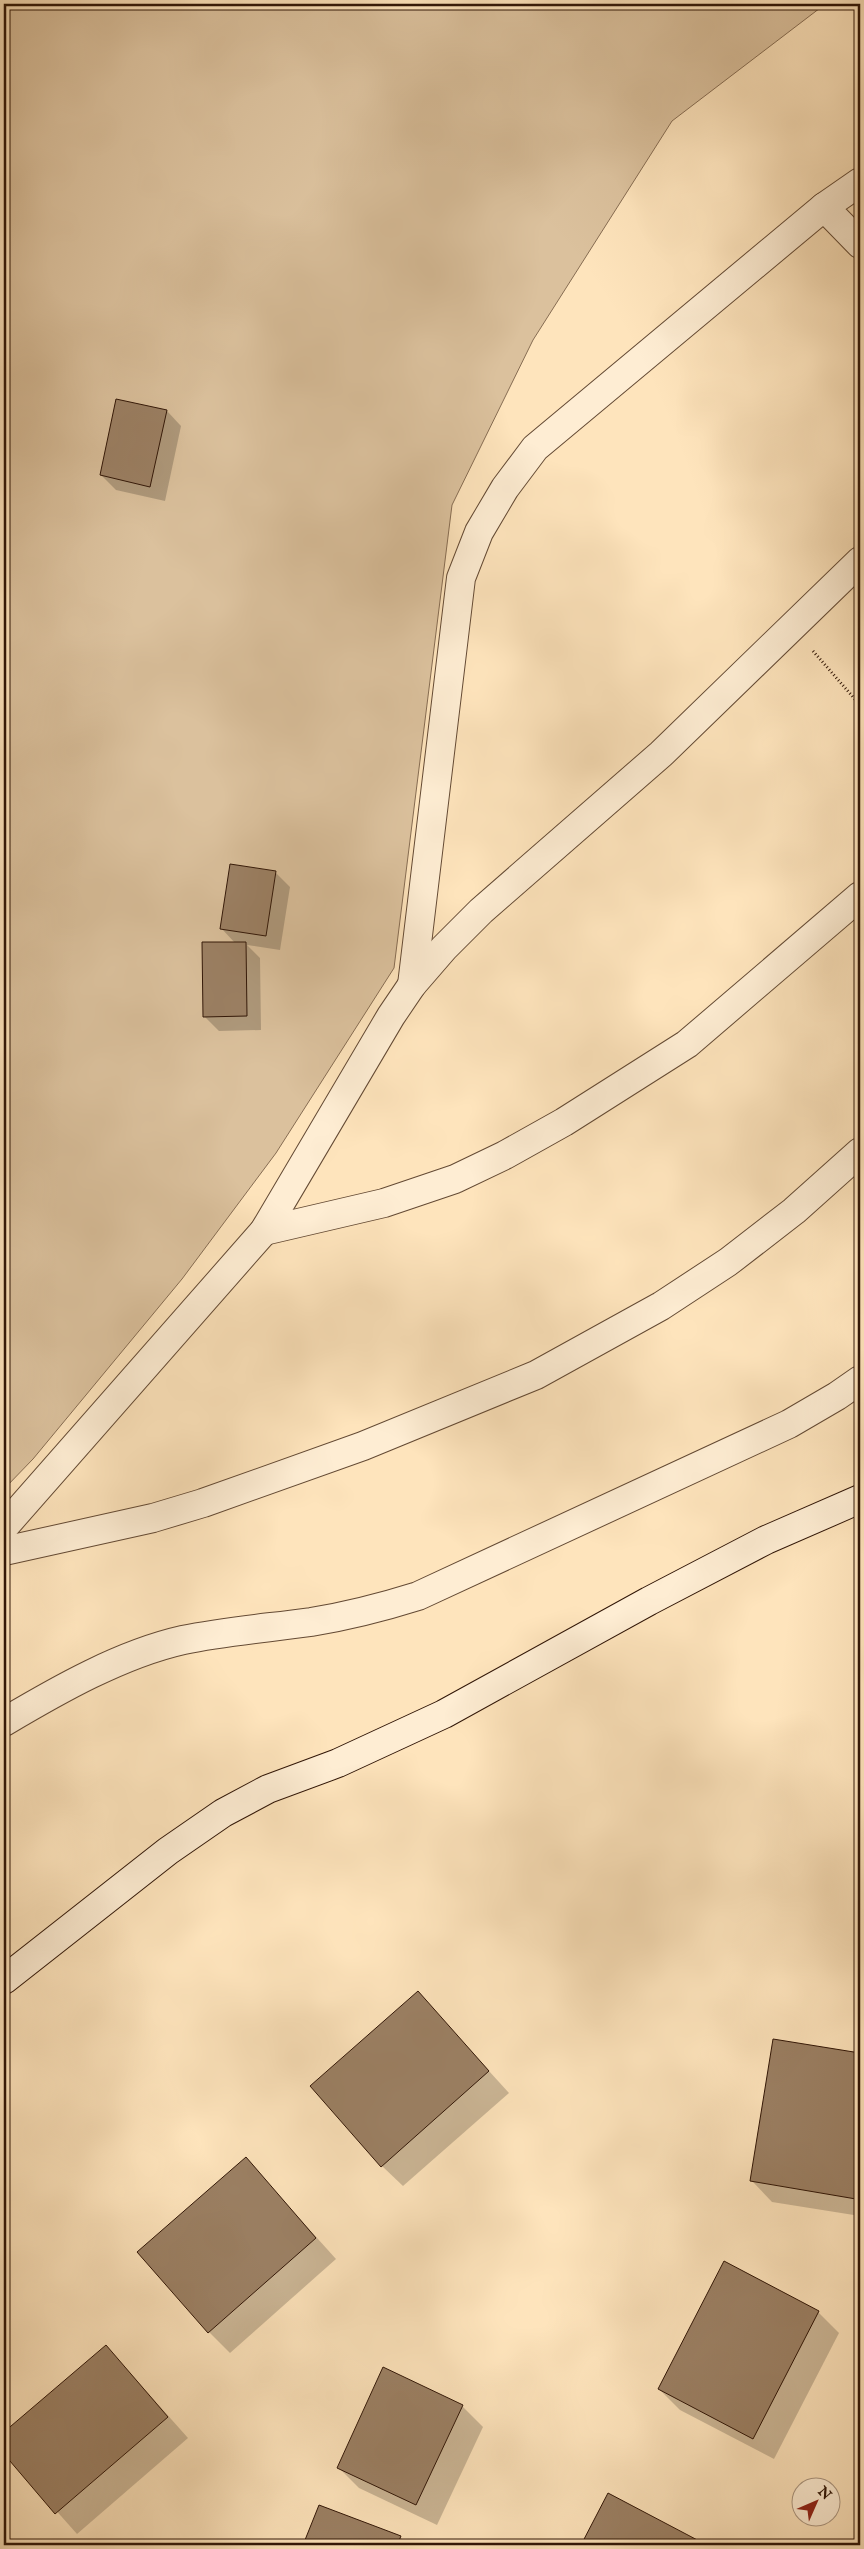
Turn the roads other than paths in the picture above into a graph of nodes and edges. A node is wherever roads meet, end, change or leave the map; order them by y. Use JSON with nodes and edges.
{"nodes":[{"id":1,"x":860,"y":182,"type":"edge"},
{"id":2,"x":824,"y":207,"type":"junction"},
{"id":3,"x":860,"y":244,"type":"edge"},
{"id":4,"x":860,"y":561,"type":"edge"},
{"id":5,"x":860,"y":896,"type":"edge"},
{"id":6,"x":412,"y":986,"type":"junction"},
{"id":7,"x":860,"y":1152,"type":"edge"},
{"id":8,"x":264,"y":1231,"type":"junction"},
{"id":9,"x":860,"y":1380,"type":"edge"},
{"id":10,"x":860,"y":1498,"type":"edge"},
{"id":11,"x":4,"y":1527,"type":"edge"},
{"id":12,"x":4,"y":1550,"type":"edge"},
{"id":13,"x":4,"y":1722,"type":"edge"},
{"id":14,"x":4,"y":1980,"type":"edge"}],
"edges":[{"from":1,"to":2,"type":"street"},
{"from":2,"to":3,"type":"street"},
{"from":2,"to":6,"type":"street"},
{"from":4,"to":6,"type":"street"},
{"from":5,"to":8,"type":"street"},
{"from":6,"to":8,"type":"street"},
{"from":7,"to":12,"type":"street"},
{"from":8,"to":11,"type":"street"},
{"from":9,"to":13,"type":"street"},
{"from":10,"to":14,"type":"street"}]}
